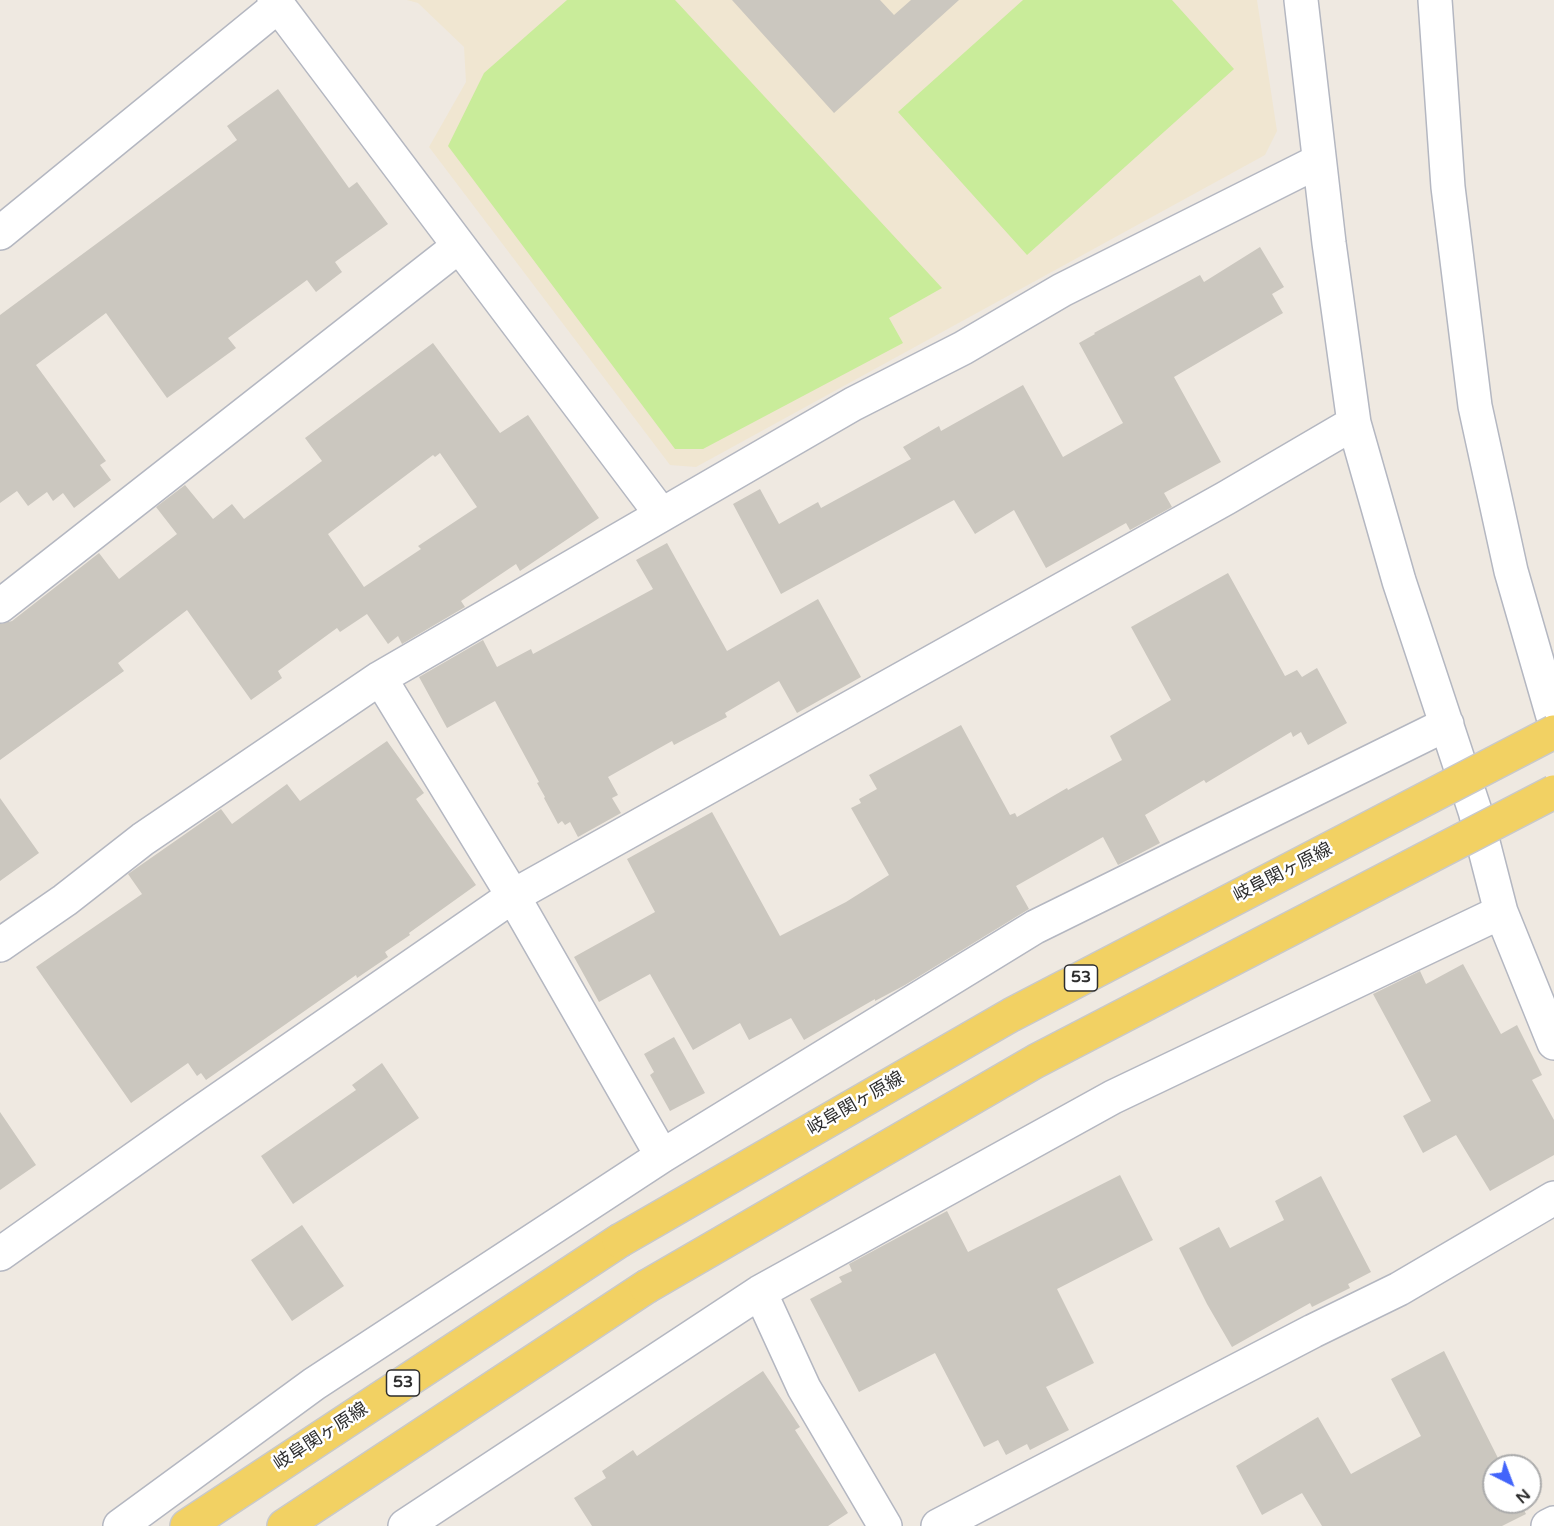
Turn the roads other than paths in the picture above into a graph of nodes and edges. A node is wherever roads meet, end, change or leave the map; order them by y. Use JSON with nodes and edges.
{"nodes":[{"id":1,"x":1302,"y":0,"type":"edge"},
{"id":2,"x":1435,"y":0,"type":"edge"},
{"id":3,"x":276,"y":3,"type":"edge"},
{"id":4,"x":1320,"y":161,"type":"junction"},
{"id":5,"x":0,"y":233,"type":"edge"},
{"id":6,"x":459,"y":246,"type":"junction"},
{"id":7,"x":1354,"y":423,"type":"junction"},
{"id":8,"x":661,"y":514,"type":"junction"},
{"id":9,"x":0,"y":606,"type":"edge"},
{"id":10,"x":380,"y":678,"type":"junction"},
{"id":11,"x":1554,"y":720,"type":"edge"},
{"id":12,"x":1448,"y":724,"type":"junction"},
{"id":13,"x":1554,"y":732,"type":"edge"},
{"id":14,"x":1554,"y":792,"type":"edge"},
{"id":15,"x":513,"y":896,"type":"junction"},
{"id":16,"x":1501,"y":912,"type":"junction"},
{"id":17,"x":0,"y":945,"type":"edge"},
{"id":18,"x":1554,"y":1043,"type":"edge"},
{"id":19,"x":662,"y":1156,"type":"junction"},
{"id":20,"x":1554,"y":1198,"type":"edge"},
{"id":21,"x":0,"y":1254,"type":"edge"},
{"id":22,"x":760,"y":1292,"type":"junction"},
{"id":23,"x":1554,"y":1523,"type":"edge"},
{"id":24,"x":120,"y":1526,"type":"edge"},
{"id":25,"x":187,"y":1526,"type":"edge"},
{"id":26,"x":284,"y":1526,"type":"edge"},
{"id":27,"x":405,"y":1526,"type":"edge"},
{"id":28,"x":885,"y":1526,"type":"edge"},
{"id":29,"x":938,"y":1526,"type":"edge"},
{"id":30,"x":1548,"y":1526,"type":"edge"}],
"edges":[{"from":1,"to":4,"type":"street"},
{"from":2,"to":11,"type":"street"},
{"from":3,"to":5,"type":"street"},
{"from":3,"to":6,"type":"street"},
{"from":4,"to":7,"type":"street"},
{"from":4,"to":8,"type":"street"},
{"from":6,"to":8,"type":"street"},
{"from":6,"to":9,"type":"street"},
{"from":7,"to":12,"type":"street"},
{"from":7,"to":15,"type":"street"},
{"from":8,"to":10,"type":"street"},
{"from":10,"to":15,"type":"street"},
{"from":10,"to":17,"type":"street"},
{"from":12,"to":16,"type":"street"},
{"from":12,"to":19,"type":"street"},
{"from":13,"to":25,"type":"main road","name":"岐阜関ヶ原線","number":"53","bridge":true},
{"from":14,"to":26,"type":"main road","bridge":true},
{"from":15,"to":19,"type":"street"},
{"from":15,"to":21,"type":"street"},
{"from":16,"to":18,"type":"street"},
{"from":16,"to":22,"type":"street"},
{"from":19,"to":24,"type":"street"},
{"from":20,"to":29,"type":"street"},
{"from":22,"to":27,"type":"street"},
{"from":22,"to":28,"type":"street"},
{"from":23,"to":30,"type":"street"}]}
